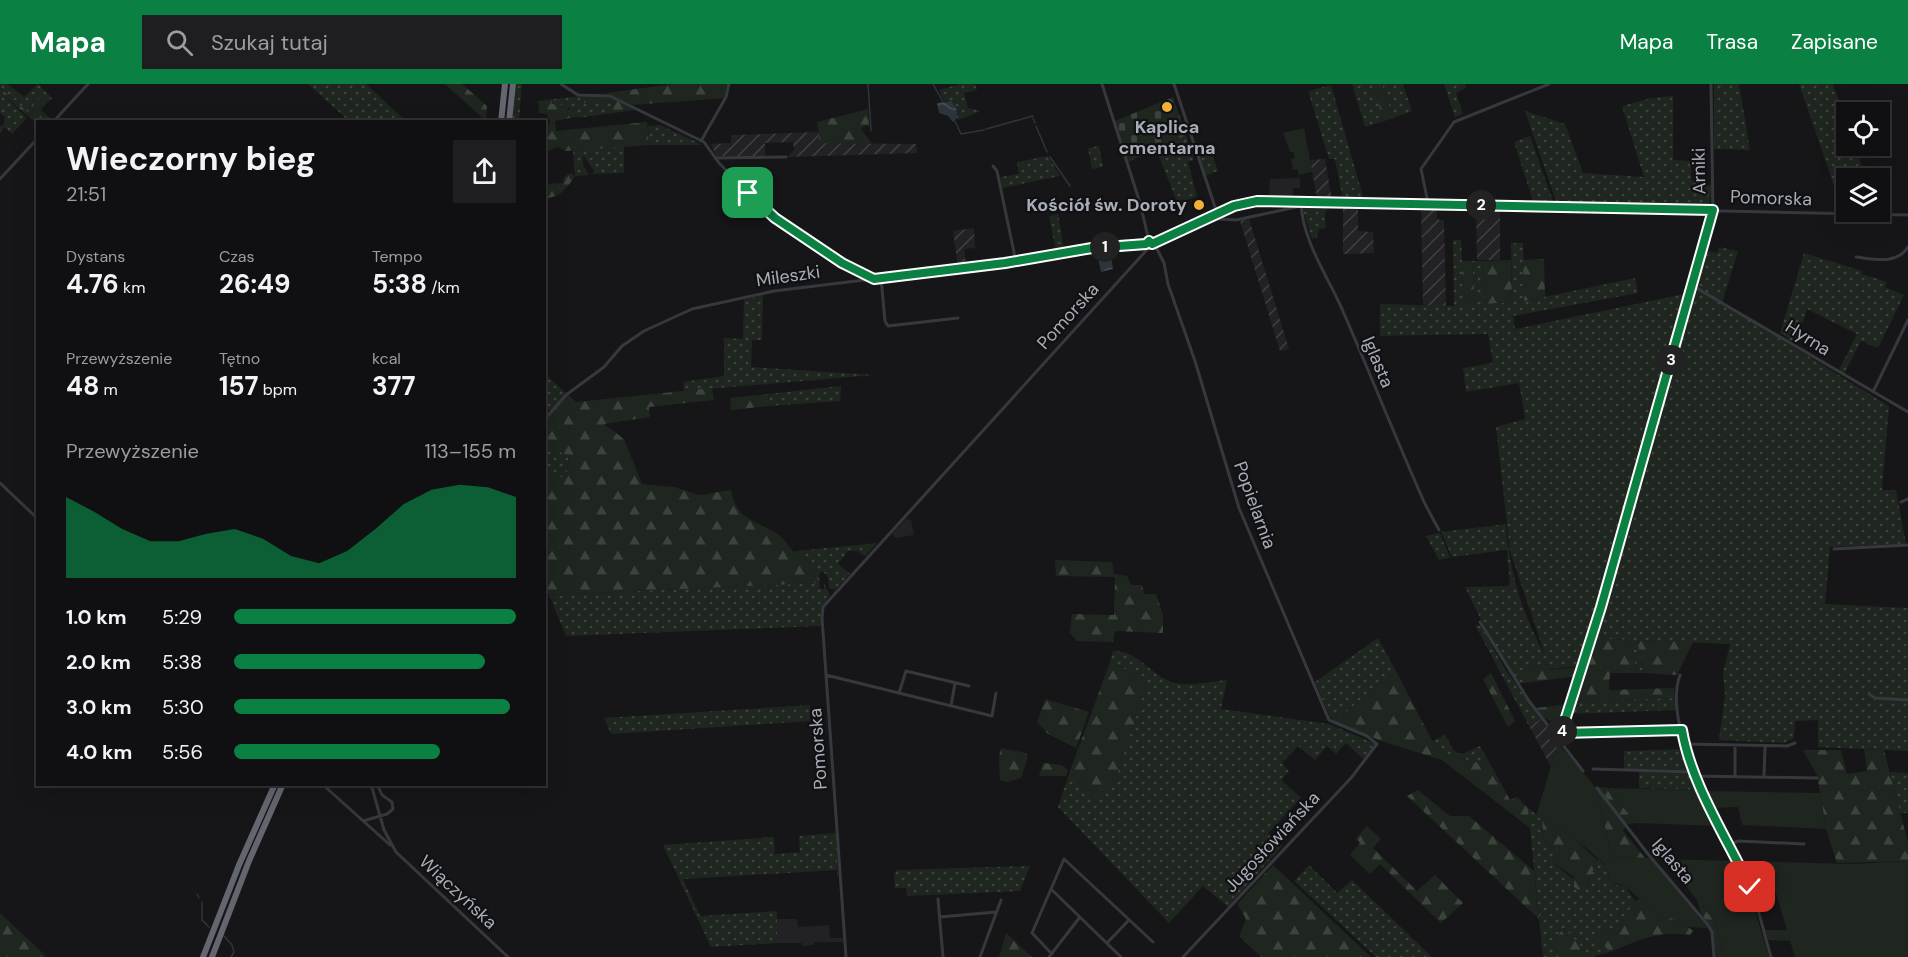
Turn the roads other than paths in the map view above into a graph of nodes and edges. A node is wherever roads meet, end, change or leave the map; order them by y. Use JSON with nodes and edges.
{"nodes":[{"id":1,"x":88,"y":84,"type":"edge"},
{"id":2,"x":505,"y":84,"type":"edge"},
{"id":3,"x":513,"y":84,"type":"edge"},
{"id":4,"x":561,"y":84,"type":"edge"},
{"id":5,"x":729,"y":84,"type":"edge"},
{"id":6,"x":1102,"y":84,"type":"edge"},
{"id":7,"x":1174,"y":84,"type":"edge"},
{"id":8,"x":1549,"y":84,"type":"edge"},
{"id":9,"x":1711,"y":84,"type":"edge"},
{"id":10,"x":55,"y":120,"type":"edge"},
{"id":11,"x":501,"y":120,"type":"edge"},
{"id":12,"x":509,"y":120,"type":"edge"},
{"id":13,"x":36,"y":140,"type":"edge"},
{"id":14,"x":701,"y":141,"type":"junction"},
{"id":15,"x":786,"y":156,"type":"dead end"},
{"id":16,"x":715,"y":158,"type":"junction"},
{"id":17,"x":993,"y":166,"type":"dead end"},
{"id":18,"x":0,"y":179,"type":"edge"},
{"id":19,"x":1301,"y":204,"type":"junction"},
{"id":20,"x":1428,"y":204,"type":"junction"},
{"id":21,"x":1713,"y":210,"type":"junction"},
{"id":22,"x":1216,"y":214,"type":"junction"},
{"id":23,"x":1908,"y":216,"type":"edge"},
{"id":24,"x":1149,"y":244,"type":"junction"},
{"id":25,"x":1908,"y":247,"type":"edge"},
{"id":26,"x":1856,"y":257,"type":"dead end"},
{"id":27,"x":1016,"y":262,"type":"junction"},
{"id":28,"x":881,"y":278,"type":"junction"},
{"id":29,"x":874,"y":279,"type":"junction"},
{"id":30,"x":1694,"y":286,"type":"junction"},
{"id":31,"x":958,"y":318,"type":"dead end"},
{"id":32,"x":1908,"y":320,"type":"edge"},
{"id":33,"x":1873,"y":392,"type":"junction"},
{"id":34,"x":1908,"y":412,"type":"edge"},
{"id":35,"x":546,"y":418,"type":"edge"},
{"id":36,"x":0,"y":483,"type":"edge"},
{"id":37,"x":1908,"y":499,"type":"edge"},
{"id":38,"x":1901,"y":501,"type":"dead end"},
{"id":39,"x":36,"y":517,"type":"edge"},
{"id":40,"x":1439,"y":530,"type":"dead end"},
{"id":41,"x":1908,"y":545,"type":"edge"},
{"id":42,"x":1834,"y":549,"type":"dead end"},
{"id":43,"x":1480,"y":622,"type":"dead end"},
{"id":44,"x":826,"y":675,"type":"junction"},
{"id":45,"x":1680,"y":675,"type":"dead end"},
{"id":46,"x":955,"y":683,"type":"junction"},
{"id":47,"x":969,"y":686,"type":"dead end"},
{"id":48,"x":899,"y":693,"type":"junction"},
{"id":49,"x":996,"y":693,"type":"dead end"},
{"id":50,"x":1869,"y":694,"type":"dead end"},
{"id":51,"x":1908,"y":700,"type":"edge"},
{"id":52,"x":951,"y":706,"type":"junction"},
{"id":53,"x":1682,"y":730,"type":"junction"},
{"id":54,"x":1561,"y":733,"type":"junction"},
{"id":55,"x":1559,"y":739,"type":"junction"},
{"id":56,"x":1377,"y":744,"type":"joint"},
{"id":57,"x":1684,"y":744,"type":"junction"},
{"id":58,"x":1795,"y":744,"type":"dead end"},
{"id":59,"x":1735,"y":745,"type":"junction"},
{"id":60,"x":1765,"y":746,"type":"junction"},
{"id":61,"x":1593,"y":769,"type":"dead end"},
{"id":62,"x":1583,"y":771,"type":"dead end"},
{"id":63,"x":1695,"y":774,"type":"junction"},
{"id":64,"x":1735,"y":777,"type":"junction"},
{"id":65,"x":1764,"y":777,"type":"junction"},
{"id":66,"x":1817,"y":778,"type":"dead end"},
{"id":67,"x":274,"y":786,"type":"edge"},
{"id":68,"x":282,"y":786,"type":"edge"},
{"id":69,"x":324,"y":786,"type":"edge"},
{"id":70,"x":372,"y":786,"type":"edge"},
{"id":71,"x":378,"y":786,"type":"edge"},
{"id":72,"x":1597,"y":788,"type":"dead end"},
{"id":73,"x":380,"y":816,"type":"junction"},
{"id":74,"x":362,"y":821,"type":"junction"},
{"id":75,"x":1729,"y":844,"type":"junction"},
{"id":76,"x":1804,"y":844,"type":"dead end"},
{"id":77,"x":392,"y":846,"type":"junction"},
{"id":78,"x":1051,"y":888,"type":"junction"},
{"id":79,"x":938,"y":899,"type":"dead end"},
{"id":80,"x":1000,"y":900,"type":"dead end"},
{"id":81,"x":996,"y":912,"type":"junction"},
{"id":82,"x":940,"y":917,"type":"junction"},
{"id":83,"x":1080,"y":917,"type":"junction"},
{"id":84,"x":1129,"y":920,"type":"junction"},
{"id":85,"x":1153,"y":942,"type":"dead end"},
{"id":86,"x":1106,"y":943,"type":"junction"},
{"id":87,"x":1050,"y":955,"type":"edge"},
{"id":88,"x":204,"y":957,"type":"edge"},
{"id":89,"x":212,"y":957,"type":"edge"},
{"id":90,"x":508,"y":957,"type":"edge"},
{"id":91,"x":846,"y":957,"type":"edge"},
{"id":92,"x":943,"y":957,"type":"edge"},
{"id":93,"x":980,"y":957,"type":"edge"},
{"id":94,"x":1121,"y":957,"type":"edge"},
{"id":95,"x":1183,"y":957,"type":"edge"},
{"id":96,"x":1714,"y":957,"type":"edge"},
{"id":97,"x":1772,"y":957,"type":"edge"}],
"edges":[{"from":1,"to":10,"type":"street"},
{"from":2,"to":11,"type":"highway"},
{"from":3,"to":12,"type":"highway"},
{"from":4,"to":14,"type":"street"},
{"from":5,"to":14,"type":"street"},
{"from":6,"to":24,"type":"street","name":"Popielarnia"},
{"from":7,"to":22,"type":"street"},
{"from":8,"to":20,"type":"street"},
{"from":9,"to":21,"type":"street","name":"Arniki"},
{"from":13,"to":18,"type":"street"},
{"from":14,"to":16,"type":"street"},
{"from":15,"to":16,"type":"street"},
{"from":16,"to":29,"type":"street"},
{"from":17,"to":27,"type":"street"},
{"from":19,"to":20,"type":"street","name":"Pomorska"},
{"from":19,"to":22,"type":"street","name":"Pomorska"},
{"from":19,"to":22,"type":"street"},
{"from":19,"to":40,"type":"street","name":"Iglasta"},
{"from":20,"to":21,"type":"street","name":"Pomorska"},
{"from":21,"to":23,"type":"street","name":"Pomorska"},
{"from":21,"to":30,"type":"street","name":"Arniki"},
{"from":22,"to":24,"type":"street","name":"Pomorska"},
{"from":24,"to":27,"type":"street","name":"Mileszki"},
{"from":24,"to":44,"type":"street","name":"Pomorska"},
{"from":24,"to":56,"type":"street","name":"Popielarnia"},
{"from":25,"to":26,"type":"street"},
{"from":27,"to":28,"type":"street","name":"Mileszki"},
{"from":28,"to":29,"type":"street","name":"Mileszki"},
{"from":28,"to":31,"type":"street"},
{"from":29,"to":35,"type":"street","name":"Mileszki"},
{"from":30,"to":33,"type":"street","name":"Hyrna"},
{"from":30,"to":54,"type":"street","name":"Arniki"},
{"from":32,"to":33,"type":"street"},
{"from":33,"to":34,"type":"street","name":"Hyrna"},
{"from":36,"to":39,"type":"street"},
{"from":37,"to":38,"type":"street"},
{"from":41,"to":42,"type":"street"},
{"from":43,"to":55,"type":"street"},
{"from":44,"to":48,"type":"street"},
{"from":44,"to":91,"type":"street","name":"Pomorska"},
{"from":45,"to":53,"type":"street"},
{"from":46,"to":47,"type":"street"},
{"from":46,"to":48,"type":"street"},
{"from":46,"to":52,"type":"street"},
{"from":48,"to":52,"type":"street"},
{"from":49,"to":52,"type":"street"},
{"from":50,"to":51,"type":"street"},
{"from":53,"to":54,"type":"street"},
{"from":53,"to":57,"type":"street"},
{"from":54,"to":55,"type":"street","name":"Arniki"},
{"from":55,"to":62,"type":"street"},
{"from":56,"to":95,"type":"street","name":"Jugosłowiańska"},
{"from":57,"to":59,"type":"street"},
{"from":57,"to":63,"type":"street"},
{"from":58,"to":60,"type":"street"},
{"from":59,"to":60,"type":"street"},
{"from":59,"to":64,"type":"street"},
{"from":60,"to":65,"type":"street"},
{"from":61,"to":63,"type":"street"},
{"from":63,"to":64,"type":"street"},
{"from":63,"to":75,"type":"street"},
{"from":64,"to":65,"type":"street"},
{"from":65,"to":66,"type":"street"},
{"from":67,"to":88,"type":"highway"},
{"from":68,"to":89,"type":"highway"},
{"from":69,"to":74,"type":"street","name":"Wiączyńska"},
{"from":70,"to":73,"type":"street","name":"Wiączyńska"},
{"from":71,"to":73,"type":"street"},
{"from":72,"to":96,"type":"street","name":"Iglasta"},
{"from":73,"to":74,"type":"street"},
{"from":73,"to":77,"type":"street","name":"Wiączyńska"},
{"from":74,"to":77,"type":"street","name":"Wiączyńska"},
{"from":75,"to":76,"type":"street"},
{"from":75,"to":97,"type":"street"},
{"from":77,"to":90,"type":"street","name":"Wiączyńska"},
{"from":78,"to":83,"type":"street"},
{"from":78,"to":84,"type":"street"},
{"from":78,"to":87,"type":"street"},
{"from":79,"to":82,"type":"street"},
{"from":80,"to":81,"type":"street"},
{"from":81,"to":82,"type":"street"},
{"from":81,"to":93,"type":"street"},
{"from":82,"to":92,"type":"street"},
{"from":83,"to":86,"type":"street"},
{"from":83,"to":87,"type":"street"},
{"from":84,"to":85,"type":"street"},
{"from":84,"to":86,"type":"street"},
{"from":86,"to":94,"type":"street"}]}
